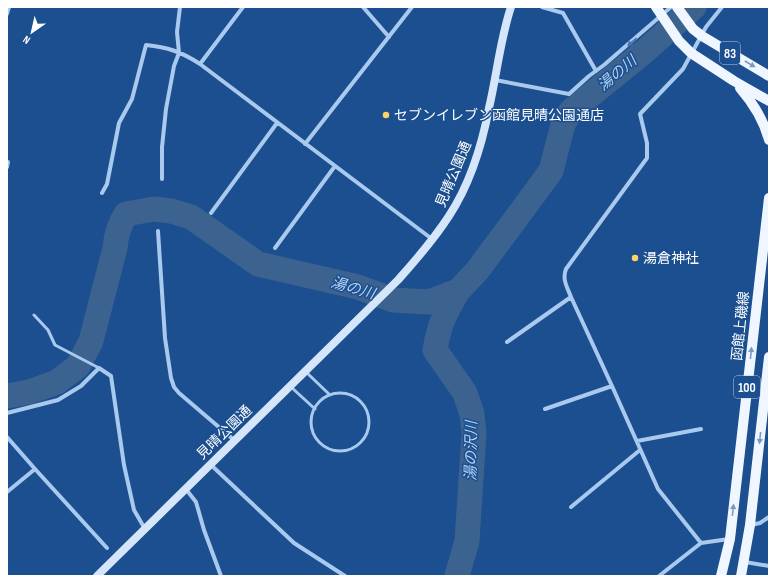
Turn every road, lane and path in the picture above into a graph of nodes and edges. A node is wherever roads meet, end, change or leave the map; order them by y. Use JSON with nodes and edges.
{"nodes":[{"id":1,"x":9,"y":7,"type":"edge"},
{"id":2,"x":180,"y":7,"type":"edge"},
{"id":3,"x":242,"y":7,"type":"edge"},
{"id":4,"x":363,"y":7,"type":"edge"},
{"id":5,"x":412,"y":7,"type":"edge"},
{"id":6,"x":511,"y":7,"type":"edge"},
{"id":7,"x":542,"y":7,"type":"edge"},
{"id":8,"x":656,"y":7,"type":"edge"},
{"id":9,"x":722,"y":7,"type":"edge"},
{"id":10,"x":675,"y":8,"type":"edge"},
{"id":11,"x":7,"y":14,"type":"edge"},
{"id":12,"x":663,"y":18,"type":"junction"},
{"id":13,"x":702,"y":36,"type":"junction"},
{"id":14,"x":389,"y":37,"type":"junction"},
{"id":15,"x":179,"y":52,"type":"junction"},
{"id":16,"x":691,"y":53,"type":"junction"},
{"id":17,"x":200,"y":64,"type":"junction"},
{"id":18,"x":596,"y":71,"type":"junction"},
{"id":19,"x":769,"y":76,"type":"edge"},
{"id":20,"x":495,"y":80,"type":"junction"},
{"id":21,"x":734,"y":81,"type":"junction"},
{"id":22,"x":769,"y":101,"type":"edge"},
{"id":23,"x":277,"y":123,"type":"junction"},
{"id":24,"x":769,"y":140,"type":"edge"},
{"id":25,"x":305,"y":144,"type":"junction"},
{"id":26,"x":7,"y":162,"type":"edge"},
{"id":27,"x":335,"y":166,"type":"junction"},
{"id":28,"x":7,"y":167,"type":"edge"},
{"id":29,"x":162,"y":179,"type":"dead end"},
{"id":30,"x":102,"y":193,"type":"dead end"},
{"id":31,"x":769,"y":198,"type":"edge"},
{"id":32,"x":211,"y":213,"type":"dead end"},
{"id":33,"x":158,"y":231,"type":"dead end"},
{"id":34,"x":432,"y":239,"type":"junction"},
{"id":35,"x":275,"y":248,"type":"dead end"},
{"id":36,"x":571,"y":297,"type":"junction"},
{"id":37,"x":34,"y":315,"type":"dead end"},
{"id":38,"x":507,"y":342,"type":"dead end"},
{"id":39,"x":769,"y":357,"type":"edge"},
{"id":40,"x":99,"y":368,"type":"junction"},
{"id":41,"x":305,"y":371,"type":"junction"},
{"id":42,"x":290,"y":385,"type":"junction"},
{"id":43,"x":612,"y":386,"type":"junction"},
{"id":44,"x":330,"y":395,"type":"junction"},
{"id":45,"x":315,"y":409,"type":"junction"},
{"id":46,"x":545,"y":409,"type":"dead end"},
{"id":47,"x":7,"y":413,"type":"edge"},
{"id":48,"x":701,"y":429,"type":"dead end"},
{"id":49,"x":7,"y":437,"type":"edge"},
{"id":50,"x":234,"y":440,"type":"junction"},
{"id":51,"x":637,"y":442,"type":"junction"},
{"id":52,"x":640,"y":450,"type":"junction"},
{"id":53,"x":210,"y":464,"type":"junction"},
{"id":54,"x":35,"y":469,"type":"junction"},
{"id":55,"x":185,"y":488,"type":"junction"},
{"id":56,"x":7,"y":492,"type":"edge"},
{"id":57,"x":571,"y":507,"type":"dead end"},
{"id":58,"x":769,"y":517,"type":"edge"},
{"id":59,"x":750,"y":525,"type":"junction"},
{"id":60,"x":145,"y":529,"type":"junction"},
{"id":61,"x":730,"y":538,"type":"junction"},
{"id":62,"x":701,"y":543,"type":"junction"},
{"id":63,"x":107,"y":548,"type":"dead end"},
{"id":64,"x":745,"y":562,"type":"junction"},
{"id":65,"x":769,"y":566,"type":"edge"},
{"id":66,"x":97,"y":576,"type":"edge"},
{"id":67,"x":221,"y":576,"type":"edge"},
{"id":68,"x":346,"y":576,"type":"edge"},
{"id":69,"x":659,"y":576,"type":"edge"},
{"id":70,"x":721,"y":576,"type":"edge"},
{"id":71,"x":741,"y":576,"type":"edge"}],
"edges":[{"from":1,"to":11,"type":"street"},
{"from":2,"to":15,"type":"street"},
{"from":3,"to":17,"type":"street"},
{"from":4,"to":14,"type":"street"},
{"from":5,"to":14,"type":"street"},
{"from":6,"to":20,"type":"street","name":"見晴公園通"},
{"from":7,"to":18,"type":"street"},
{"from":8,"to":12,"type":"main road","number":"83"},
{"from":9,"to":13,"type":"street"},
{"from":10,"to":12,"type":"street"},
{"from":10,"to":13,"type":"main road","number":"83"},
{"from":12,"to":16,"type":"main road","number":"83"},
{"from":12,"to":18,"type":"street","one_way":true},
{"from":13,"to":16,"type":"street"},
{"from":13,"to":19,"type":"main road","number":"83","one_way":true},
{"from":14,"to":25,"type":"street"},
{"from":15,"to":17,"type":"street"},
{"from":15,"to":29,"type":"street"},
{"from":15,"to":30,"type":"street"},
{"from":16,"to":21,"type":"main road","number":"83"},
{"from":16,"to":36,"type":"street"},
{"from":17,"to":23,"type":"street"},
{"from":18,"to":20,"type":"street"},
{"from":20,"to":34,"type":"street","name":"見晴公園通"},
{"from":21,"to":22,"type":"main road","number":"83"},
{"from":21,"to":24,"type":"main road"},
{"from":23,"to":25,"type":"street"},
{"from":23,"to":32,"type":"street"},
{"from":25,"to":27,"type":"street"},
{"from":26,"to":28,"type":"street"},
{"from":27,"to":34,"type":"street"},
{"from":27,"to":35,"type":"street"},
{"from":61,"to":31,"type":"main road","name":"函館上磯線","number":"100","one_way":true},
{"from":33,"to":50,"type":"street"},
{"from":34,"to":41,"type":"street","name":"見晴公園通"},
{"from":36,"to":38,"type":"street"},
{"from":36,"to":43,"type":"street"},
{"from":37,"to":40,"type":"lane"},
{"from":39,"to":59,"type":"main road","number":"100","one_way":true},
{"from":40,"to":47,"type":"street"},
{"from":40,"to":60,"type":"street"},
{"from":41,"to":42,"type":"street","name":"見晴公園通"},
{"from":41,"to":44,"type":"lane"},
{"from":42,"to":45,"type":"lane"},
{"from":42,"to":50,"type":"street","name":"見晴公園通"},
{"from":43,"to":46,"type":"street"},
{"from":43,"to":51,"type":"street"},
{"from":44,"to":45,"type":"lane"},
{"from":44,"to":45,"type":"lane"},
{"from":48,"to":51,"type":"street"},
{"from":49,"to":54,"type":"street"},
{"from":50,"to":53,"type":"street","name":"見晴公園通"},
{"from":51,"to":52,"type":"street"},
{"from":52,"to":57,"type":"street"},
{"from":52,"to":62,"type":"street"},
{"from":53,"to":55,"type":"street","name":"見晴公園通"},
{"from":53,"to":68,"type":"street"},
{"from":54,"to":56,"type":"street"},
{"from":54,"to":63,"type":"street"},
{"from":55,"to":60,"type":"street","name":"見晴公園通"},
{"from":55,"to":67,"type":"street"},
{"from":58,"to":59,"type":"street"},
{"from":59,"to":64,"type":"main road","number":"100"},
{"from":60,"to":66,"type":"street","name":"見晴公園通"},
{"from":61,"to":62,"type":"street"},
{"from":61,"to":70,"type":"main road","name":"函館上磯線","number":"100"},
{"from":62,"to":69,"type":"street"},
{"from":64,"to":65,"type":"street"},
{"from":64,"to":71,"type":"main road","number":"100"}]}
